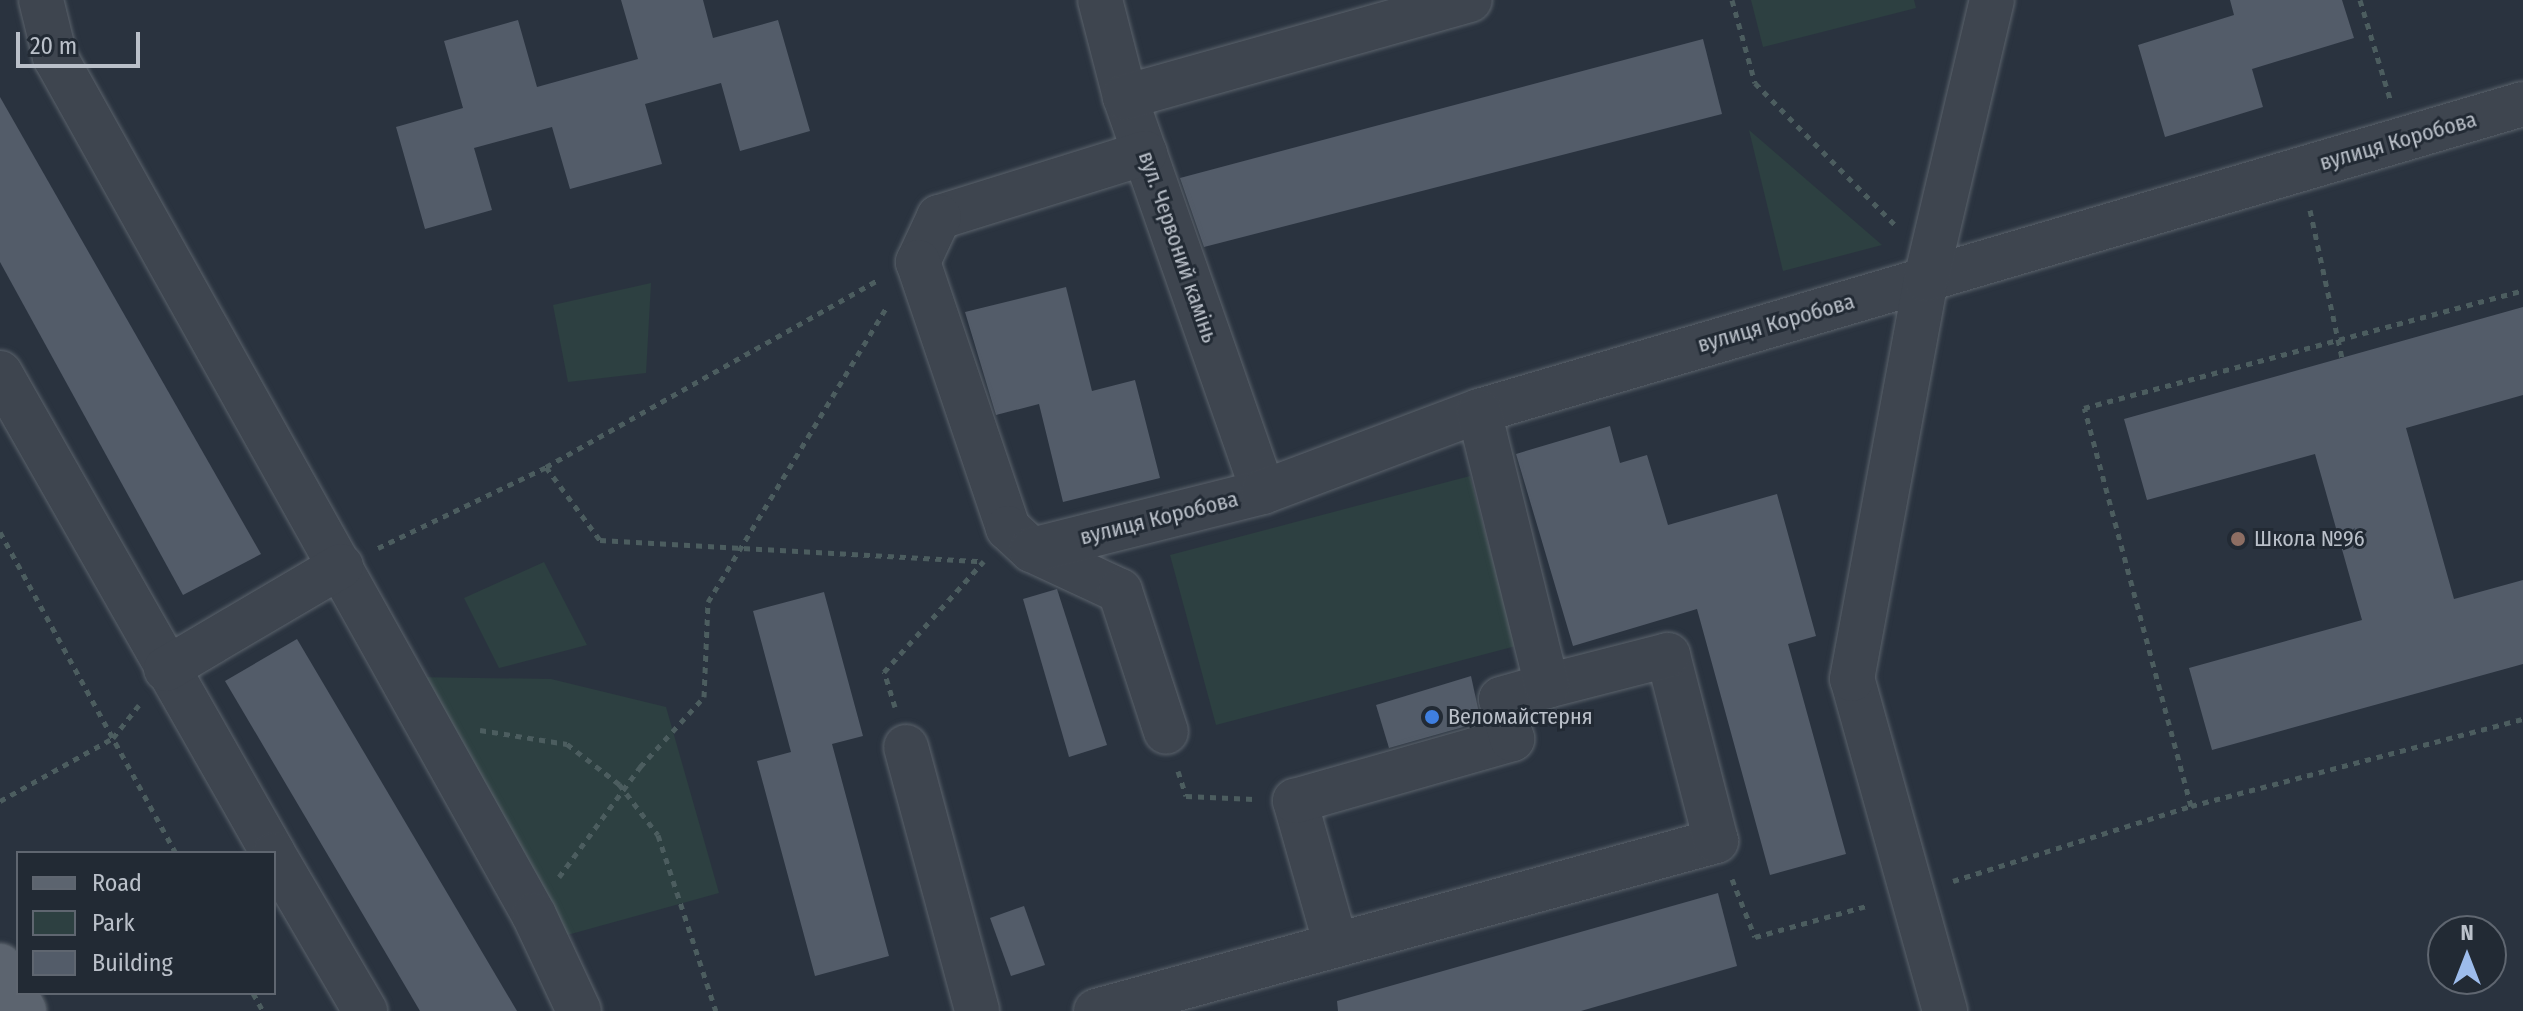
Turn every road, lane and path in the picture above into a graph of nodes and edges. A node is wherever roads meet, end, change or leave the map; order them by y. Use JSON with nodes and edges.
{"nodes":[{"id":1,"x":41,"y":0,"type":"edge"},
{"id":2,"x":1100,"y":0,"type":"edge"},
{"id":3,"x":1470,"y":0,"type":"edge"},
{"id":4,"x":1732,"y":0,"type":"edge"},
{"id":5,"x":1992,"y":0,"type":"edge"},
{"id":6,"x":2360,"y":0,"type":"edge"},
{"id":7,"x":1125,"y":97,"type":"junction"},
{"id":8,"x":2523,"y":104,"type":"edge"},
{"id":9,"x":2402,"y":140,"type":"junction"},
{"id":10,"x":1145,"y":153,"type":"junction"},
{"id":11,"x":2301,"y":169,"type":"junction"},
{"id":12,"x":915,"y":262,"type":"junction"},
{"id":13,"x":1928,"y":270,"type":"junction"},
{"id":14,"x":2523,"y":290,"type":"edge"},
{"id":15,"x":2338,"y":340,"type":"junction"},
{"id":16,"x":2342,"y":358,"type":"dead end"},
{"id":17,"x":0,"y":373,"type":"edge"},
{"id":18,"x":1479,"y":411,"type":"junction"},
{"id":19,"x":546,"y":467,"type":"junction"},
{"id":20,"x":1263,"y":492,"type":"junction"},
{"id":21,"x":0,"y":532,"type":"edge"},
{"id":22,"x":745,"y":548,"type":"junction"},
{"id":23,"x":1032,"y":550,"type":"junction"},
{"id":24,"x":984,"y":561,"type":"junction"},
{"id":25,"x":341,"y":566,"type":"junction"},
{"id":26,"x":166,"y":669,"type":"junction"},
{"id":27,"x":1547,"y":686,"type":"junction"},
{"id":28,"x":2523,"y":719,"type":"edge"},
{"id":29,"x":1166,"y":732,"type":"joint"},
{"id":30,"x":436,"y":736,"type":"junction"},
{"id":31,"x":113,"y":738,"type":"junction"},
{"id":32,"x":906,"y":747,"type":"joint"},
{"id":33,"x":623,"y":789,"type":"junction"},
{"id":34,"x":0,"y":801,"type":"edge"},
{"id":35,"x":1295,"y":801,"type":"junction"},
{"id":36,"x":2191,"y":806,"type":"junction"},
{"id":37,"x":1716,"y":841,"type":"junction"},
{"id":38,"x":175,"y":851,"type":"edge"},
{"id":39,"x":272,"y":851,"type":"edge"},
{"id":40,"x":276,"y":857,"type":"edge"},
{"id":41,"x":1908,"y":895,"type":"junction"},
{"id":42,"x":534,"y":915,"type":"junction"},
{"id":43,"x":1336,"y":945,"type":"junction"},
{"id":44,"x":0,"y":966,"type":"edge"},
{"id":45,"x":24,"y":1011,"type":"edge"},
{"id":46,"x":365,"y":1011,"type":"edge"},
{"id":47,"x":579,"y":1011,"type":"edge"},
{"id":48,"x":716,"y":1011,"type":"edge"},
{"id":49,"x":977,"y":1011,"type":"edge"},
{"id":50,"x":1096,"y":1011,"type":"edge"},
{"id":51,"x":1945,"y":1011,"type":"edge"}],
"edges":[{"from":1,"to":25,"type":"street"},
{"from":2,"to":7,"type":"street","name":"вул. Червоний камінь"},
{"from":3,"to":7,"type":"street"},
{"from":4,"to":13,"type":"path"},
{"from":5,"to":13,"type":"street"},
{"from":6,"to":9,"type":"path"},
{"from":7,"to":10,"type":"street","name":"вул. Червоний камінь"},
{"from":8,"to":9,"type":"street","name":"вулиця Коробова"},
{"from":9,"to":11,"type":"street","name":"вулиця Коробова"},
{"from":10,"to":12,"type":"street"},
{"from":10,"to":20,"type":"street","name":"вул. Червоний камінь"},
{"from":11,"to":13,"type":"street","name":"вулиця Коробова"},
{"from":11,"to":15,"type":"path"},
{"from":12,"to":19,"type":"path"},
{"from":12,"to":22,"type":"path"},
{"from":12,"to":23,"type":"street"},
{"from":13,"to":18,"type":"street","name":"вулиця Коробова"},
{"from":13,"to":41,"type":"street"},
{"from":14,"to":15,"type":"path"},
{"from":15,"to":16,"type":"path"},
{"from":15,"to":36,"type":"path"},
{"from":17,"to":26,"type":"street"},
{"from":18,"to":20,"type":"street","name":"вулиця Коробова"},
{"from":18,"to":27,"type":"street"},
{"from":19,"to":22,"type":"path"},
{"from":19,"to":25,"type":"path"},
{"from":20,"to":23,"type":"street","name":"вулиця Коробова"},
{"from":21,"to":31,"type":"path"},
{"from":22,"to":24,"type":"path"},
{"from":22,"to":33,"type":"path"},
{"from":23,"to":24,"type":"path"},
{"from":23,"to":29,"type":"street"},
{"from":24,"to":32,"type":"path"},
{"from":25,"to":26,"type":"street"},
{"from":25,"to":30,"type":"street"},
{"from":26,"to":31,"type":"path"},
{"from":26,"to":39,"type":"street"},
{"from":27,"to":35,"type":"street"},
{"from":27,"to":37,"type":"street"},
{"from":28,"to":36,"type":"path"},
{"from":29,"to":35,"type":"path"},
{"from":30,"to":33,"type":"path"},
{"from":30,"to":42,"type":"street"},
{"from":31,"to":34,"type":"path"},
{"from":31,"to":38,"type":"path"},
{"from":32,"to":49,"type":"street"},
{"from":33,"to":42,"type":"path"},
{"from":33,"to":48,"type":"path"},
{"from":35,"to":43,"type":"street"},
{"from":36,"to":41,"type":"path"},
{"from":37,"to":41,"type":"path"},
{"from":37,"to":43,"type":"street"},
{"from":40,"to":46,"type":"street"},
{"from":41,"to":51,"type":"street"},
{"from":42,"to":47,"type":"street"},
{"from":43,"to":50,"type":"street"},
{"from":44,"to":45,"type":"main road"}]}
